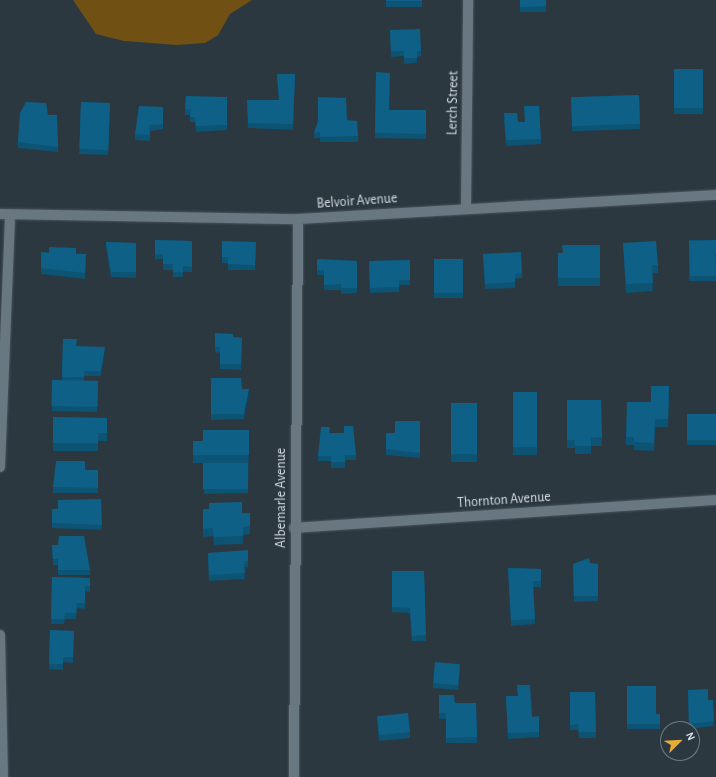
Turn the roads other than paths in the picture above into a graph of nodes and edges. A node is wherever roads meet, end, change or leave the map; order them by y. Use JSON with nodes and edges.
{"nodes":[{"id":1,"x":468,"y":0,"type":"edge"},
{"id":2,"x":716,"y":195,"type":"edge"},
{"id":3,"x":466,"y":207,"type":"junction"},
{"id":4,"x":5,"y":215,"type":"edge"},
{"id":5,"x":298,"y":219,"type":"junction"},
{"id":6,"x":0,"y":467,"type":"edge"},
{"id":7,"x":716,"y":500,"type":"edge"},
{"id":8,"x":294,"y":528,"type":"junction"},
{"id":9,"x":0,"y":635,"type":"edge"},
{"id":10,"x":3,"y":777,"type":"edge"},
{"id":11,"x":294,"y":777,"type":"edge"}],
"edges":[{"from":1,"to":3,"type":"street","name":"Lerch Street"},
{"from":2,"to":3,"type":"street","name":"Belvoir Avenue"},
{"from":3,"to":5,"type":"street","name":"Belvoir Avenue"},
{"from":4,"to":5,"type":"street","name":"Belvoir Avenue"},
{"from":4,"to":6,"type":"street"},
{"from":5,"to":8,"type":"street","name":"Albemarle Avenue"},
{"from":7,"to":8,"type":"street","name":"Thornton Avenue"},
{"from":8,"to":11,"type":"street","name":"Albemarle Avenue"},
{"from":9,"to":10,"type":"street"}]}
